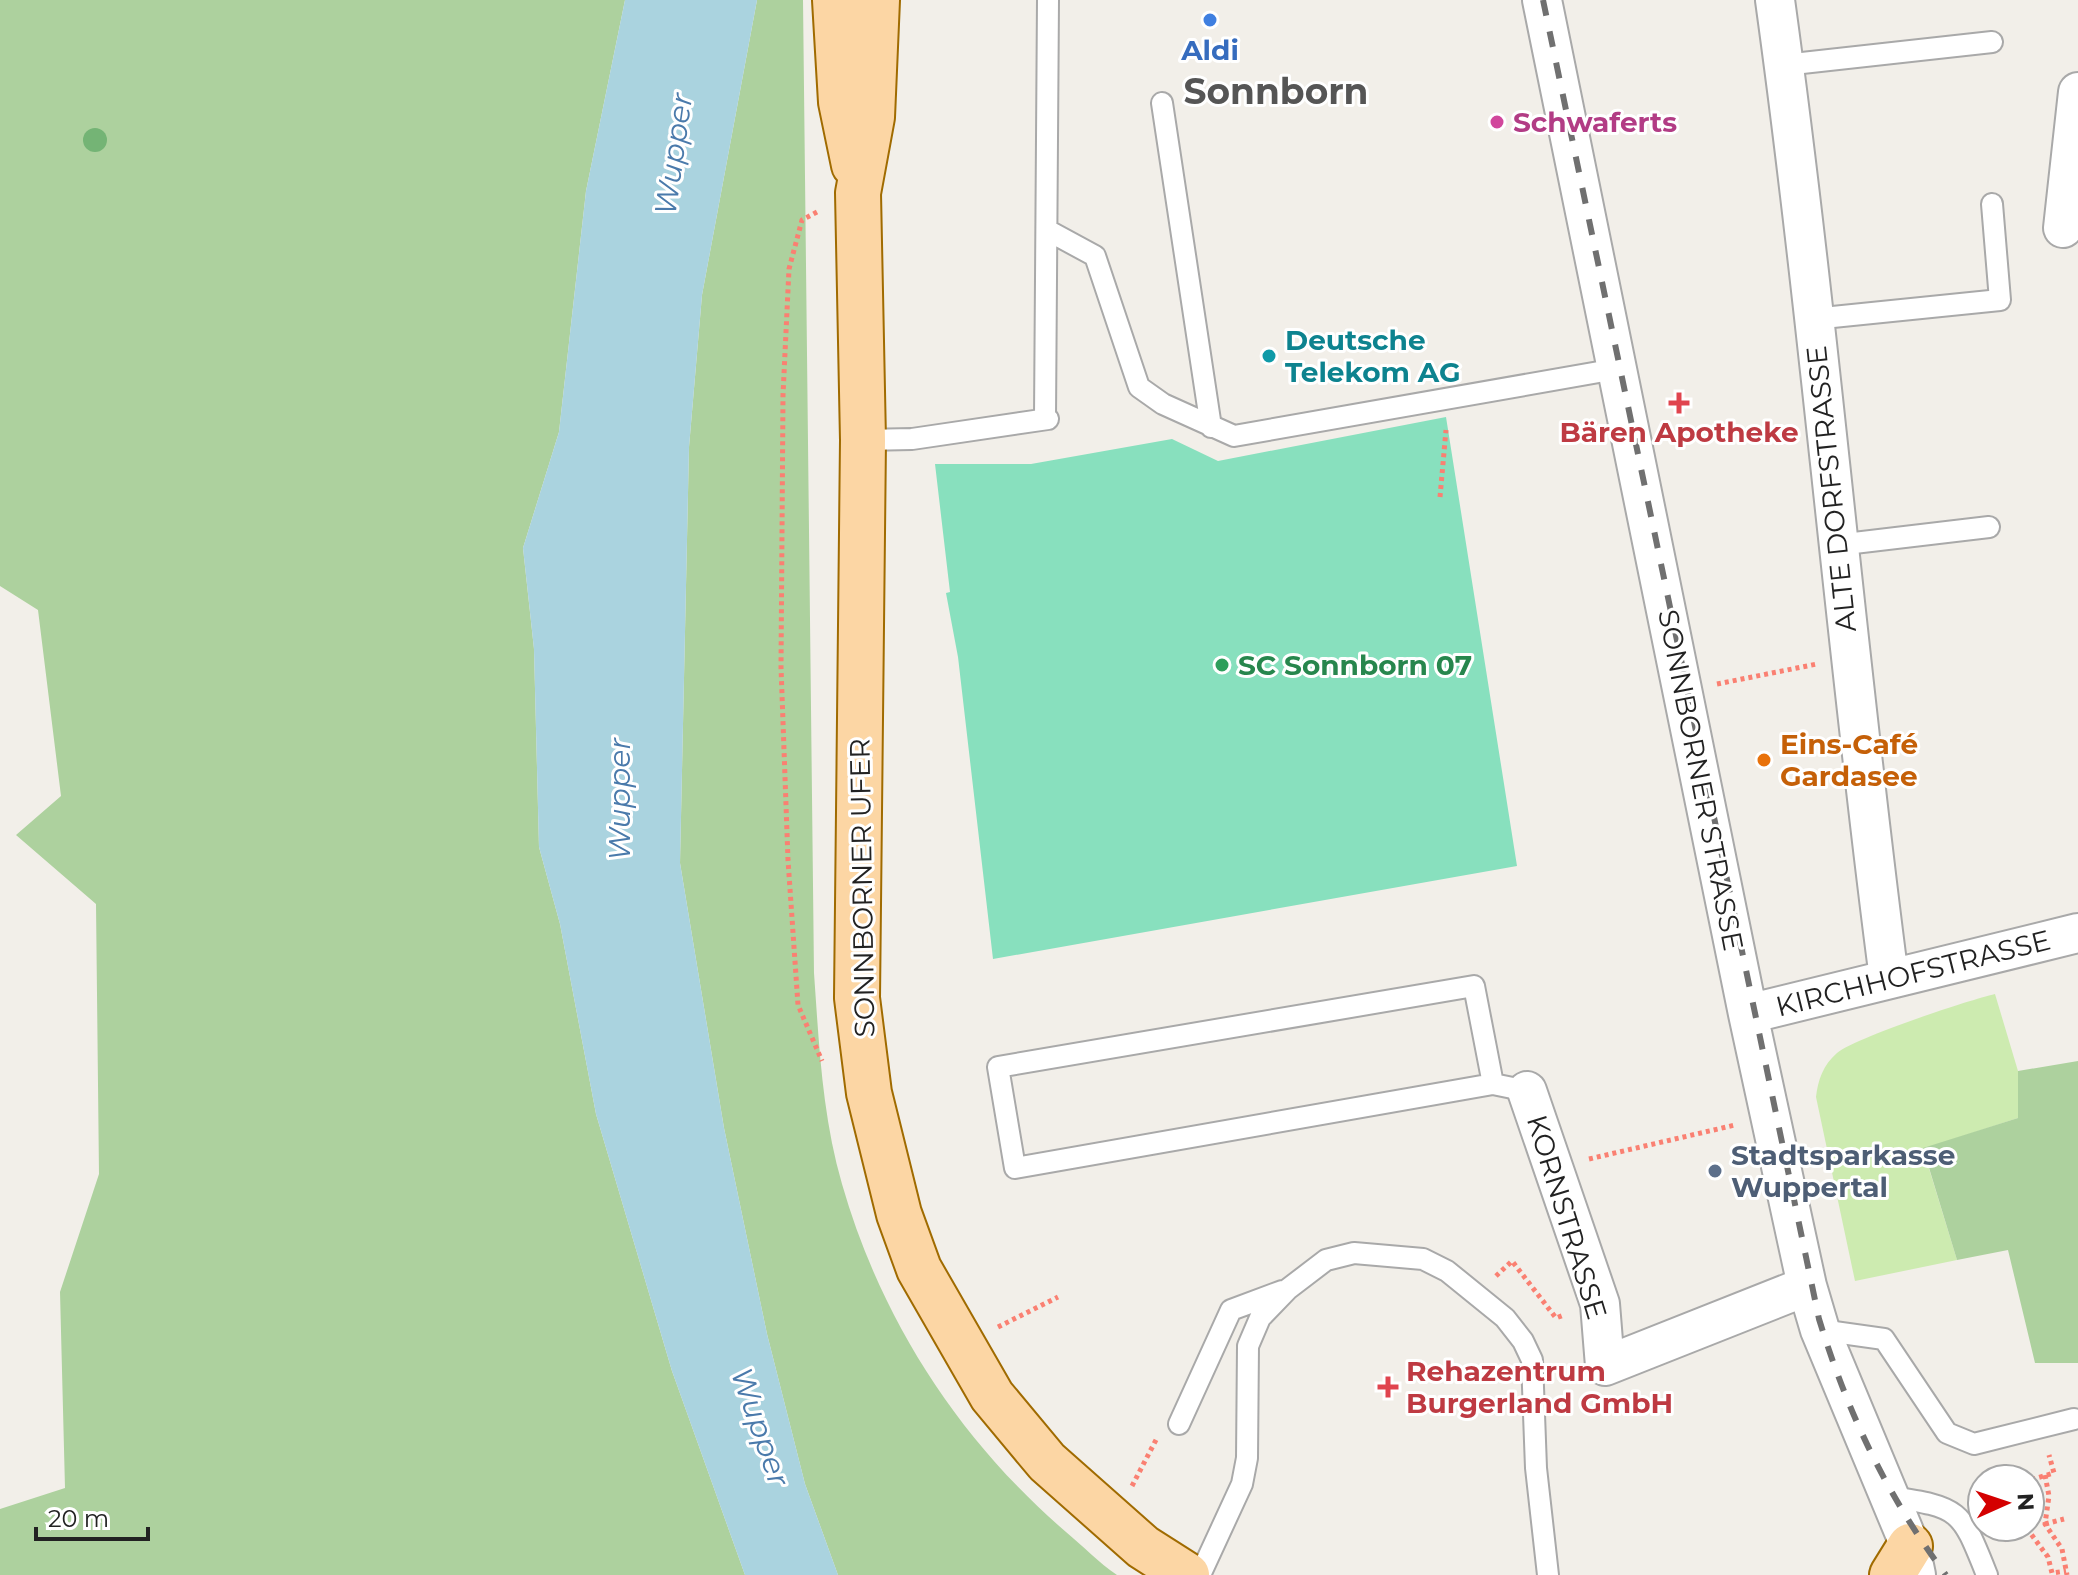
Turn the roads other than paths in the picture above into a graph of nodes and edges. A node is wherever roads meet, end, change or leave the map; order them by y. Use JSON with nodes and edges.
{"nodes":[{"id":1,"x":835,"y":0,"type":"edge"},
{"id":2,"x":877,"y":0,"type":"edge"},
{"id":3,"x":1048,"y":0,"type":"edge"},
{"id":4,"x":1542,"y":0,"type":"edge"},
{"id":5,"x":1775,"y":0,"type":"edge"},
{"id":6,"x":1992,"y":42,"type":"dead end"},
{"id":7,"x":1784,"y":65,"type":"junction"},
{"id":8,"x":2078,"y":92,"type":"edge"},
{"id":9,"x":1162,"y":103,"type":"dead end"},
{"id":10,"x":858,"y":188,"type":"junction"},
{"id":11,"x":1992,"y":204,"type":"dead end"},
{"id":12,"x":2063,"y":228,"type":"dead end"},
{"id":13,"x":1047,"y":230,"type":"junction"},
{"id":14,"x":1813,"y":319,"type":"junction"},
{"id":15,"x":1616,"y":369,"type":"junction"},
{"id":16,"x":1211,"y":427,"type":"junction"},
{"id":17,"x":863,"y":440,"type":"junction"},
{"id":18,"x":1989,"y":527,"type":"dead end"},
{"id":19,"x":1837,"y":545,"type":"junction"},
{"id":20,"x":2078,"y":933,"type":"edge"},
{"id":21,"x":1889,"y":978,"type":"junction"},
{"id":22,"x":1748,"y":1014,"type":"junction"},
{"id":23,"x":1510,"y":1087,"type":"junction"},
{"id":24,"x":1807,"y":1286,"type":"junction"},
{"id":25,"x":1288,"y":1289,"type":"junction"},
{"id":26,"x":1820,"y":1330,"type":"junction"},
{"id":27,"x":2074,"y":1419,"type":"dead end"},
{"id":28,"x":1170,"y":1427,"type":"road end"},
{"id":29,"x":1890,"y":1497,"type":"junction"},
{"id":30,"x":1912,"y":1568,"type":"edge"},
{"id":31,"x":1187,"y":1575,"type":"edge"},
{"id":32,"x":1200,"y":1575,"type":"edge"},
{"id":33,"x":1548,"y":1575,"type":"edge"},
{"id":34,"x":1987,"y":1575,"type":"edge"}],
"edges":[{"from":1,"to":10,"type":"main road","name":"SONNBORNER UFER"},
{"from":2,"to":10,"type":"main road","name":"SONNBORNER UFER"},
{"from":3,"to":13,"type":"lane"},
{"from":4,"to":15,"type":"street","name":"SONNBORNER STRASSE"},
{"from":5,"to":7,"type":"street","name":"ALTE DORFSTRASSE"},
{"from":6,"to":7,"type":"lane"},
{"from":7,"to":14,"type":"street","name":"ALTE DORFSTRASSE"},
{"from":8,"to":12,"type":"street"},
{"from":9,"to":16,"type":"lane"},
{"from":10,"to":17,"type":"main road","name":"SONNBORNER UFER"},
{"from":11,"to":14,"type":"lane"},
{"from":13,"to":16,"type":"lane"},
{"from":13,"to":17,"type":"lane"},
{"from":14,"to":19,"type":"street","name":"ALTE DORFSTRASSE"},
{"from":15,"to":16,"type":"lane"},
{"from":15,"to":22,"type":"street","name":"SONNBORNER STRASSE"},
{"from":17,"to":31,"type":"main road","name":"SONNBORNER UFER"},
{"from":18,"to":19,"type":"lane"},
{"from":19,"to":21,"type":"street","name":"ALTE DORFSTRASSE"},
{"from":20,"to":21,"type":"street","name":"KIRCHHOFSTRASSE"},
{"from":21,"to":22,"type":"street","name":"KIRCHHOFSTRASSE"},
{"from":22,"to":24,"type":"street","name":"SONNBORNER STRASSE"},
{"from":23,"to":23,"type":"lane"},
{"from":23,"to":24,"type":"street","name":"KORNSTRASSE"},
{"from":24,"to":26,"type":"street","name":"SONNBORNER STRASSE"},
{"from":25,"to":28,"type":"lane"},
{"from":25,"to":32,"type":"lane"},
{"from":25,"to":33,"type":"lane"},
{"from":26,"to":27,"type":"lane"},
{"from":26,"to":29,"type":"street","name":"SONNBORNER STRASSE"},
{"from":29,"to":30,"type":"street","name":"SONNBORNER STRASSE"},
{"from":29,"to":34,"type":"lane"}]}
